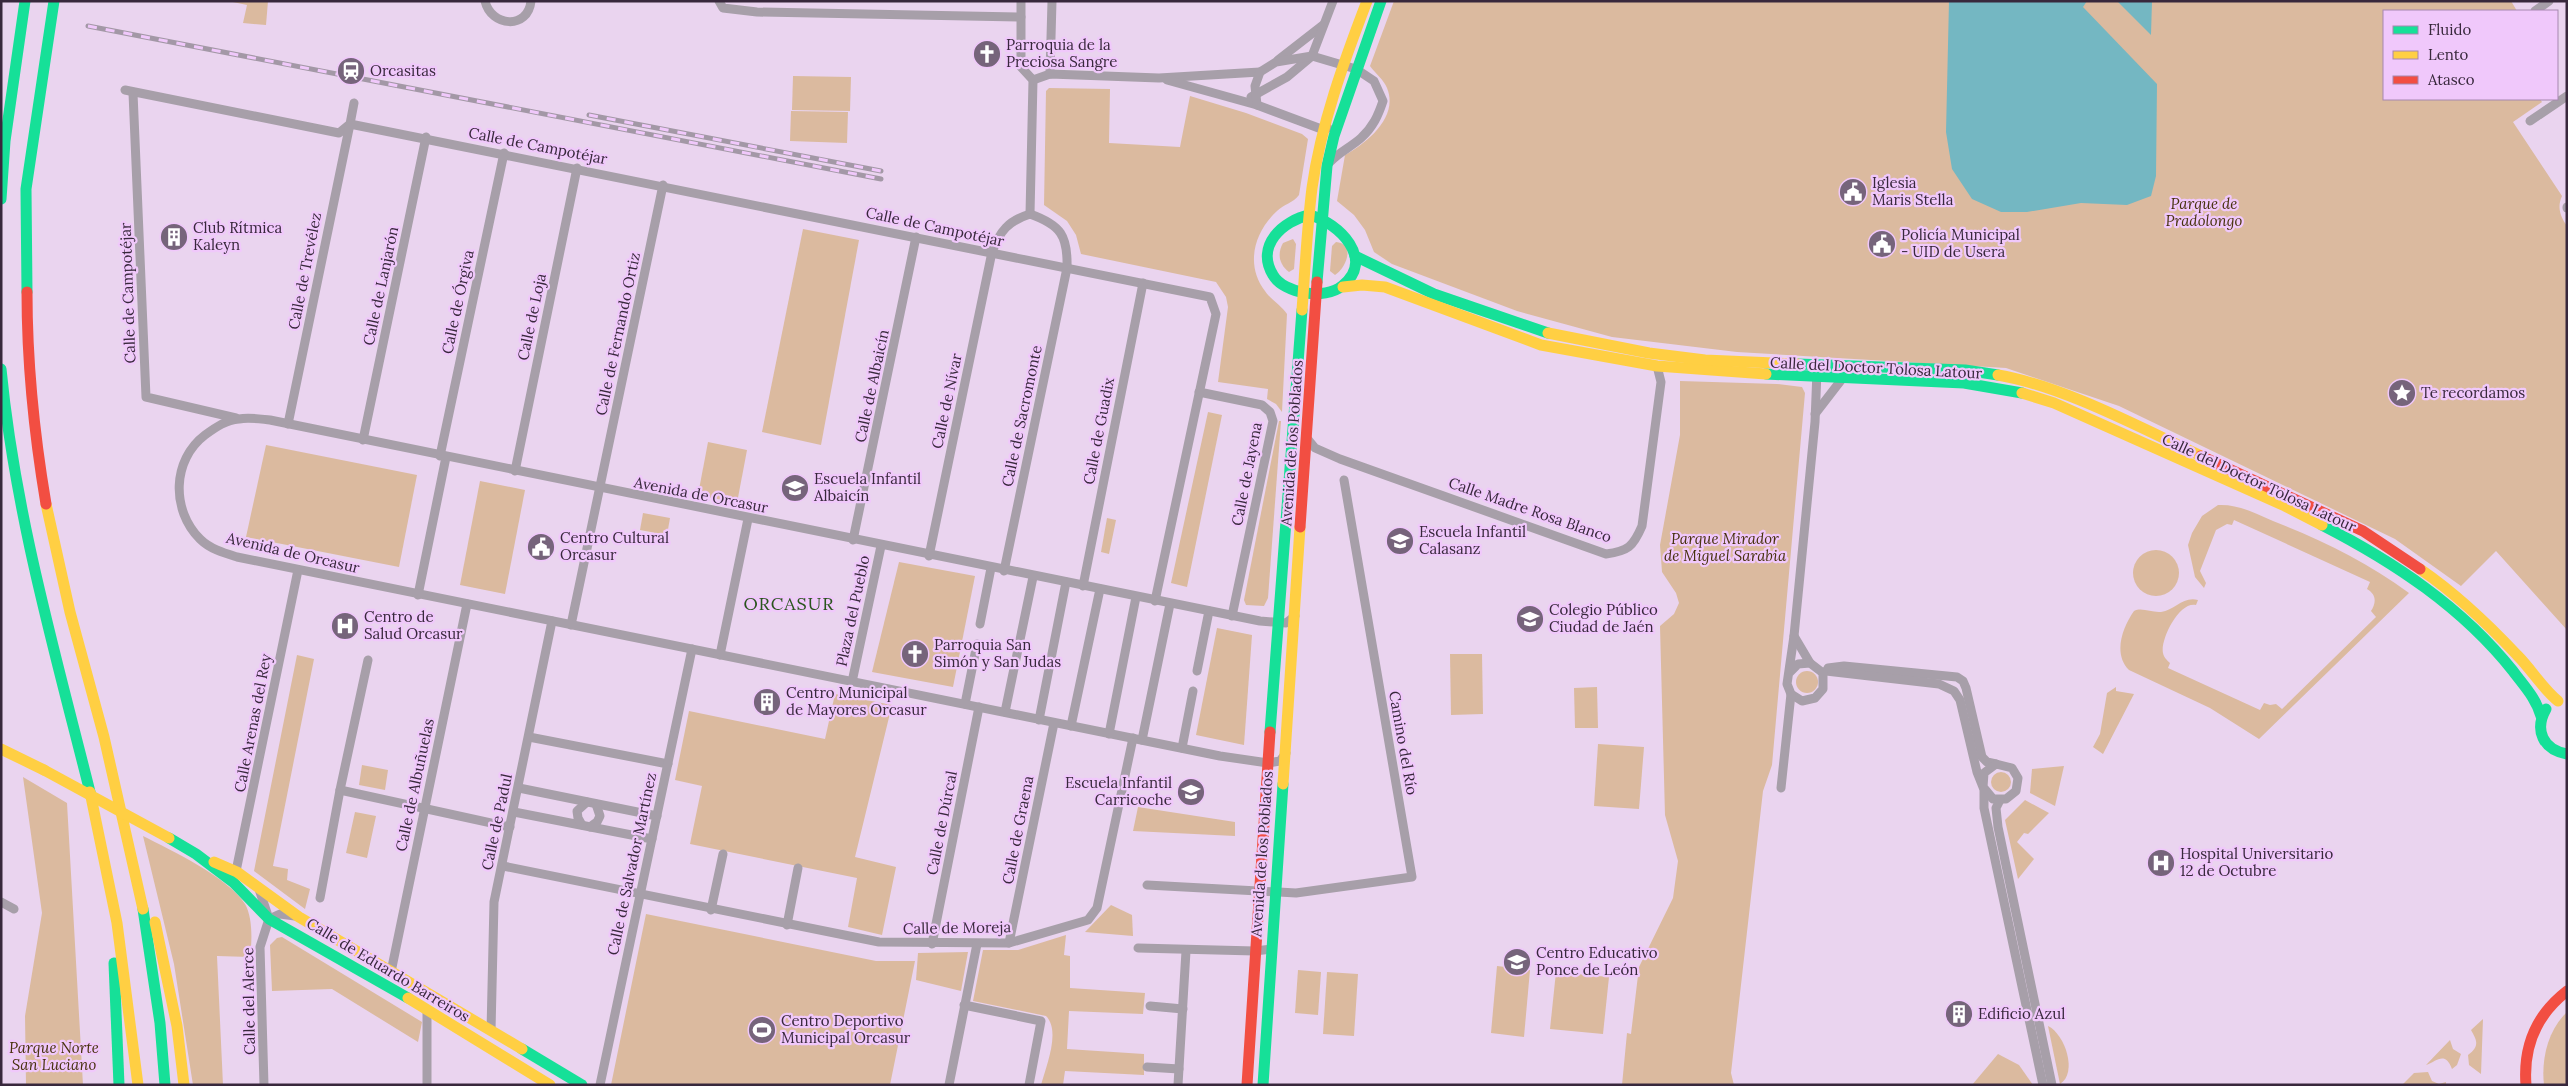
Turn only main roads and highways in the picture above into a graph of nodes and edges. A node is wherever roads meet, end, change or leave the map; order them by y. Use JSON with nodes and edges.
{"nodes":[{"id":1,"x":25,"y":1,"type":"edge"},
{"id":2,"x":54,"y":1,"type":"edge"},
{"id":3,"x":1367,"y":1,"type":"edge"},
{"id":4,"x":1381,"y":1,"type":"edge"},
{"id":5,"x":1,"y":199,"type":"edge"},
{"id":6,"x":1315,"y":216,"type":"junction"},
{"id":7,"x":1355,"y":256,"type":"junction"},
{"id":8,"x":1343,"y":286,"type":"junction"},
{"id":9,"x":1304,"y":292,"type":"junction"},
{"id":10,"x":1316,"y":293,"type":"junction"},
{"id":11,"x":1,"y":369,"type":"edge"},
{"id":12,"x":2562,"y":700,"type":"edge"},
{"id":13,"x":2541,"y":716,"type":"junction"},
{"id":14,"x":1,"y":749,"type":"edge"},
{"id":15,"x":2567,"y":754,"type":"edge"},
{"id":16,"x":235,"y":877,"type":"junction"},
{"id":17,"x":142,"y":893,"type":"junction"},
{"id":18,"x":116,"y":919,"type":"junction"},
{"id":19,"x":2567,"y":991,"type":"edge"},
{"id":20,"x":119,"y":1085,"type":"edge"},
{"id":21,"x":138,"y":1085,"type":"edge"},
{"id":22,"x":165,"y":1085,"type":"edge"},
{"id":23,"x":184,"y":1085,"type":"edge"},
{"id":24,"x":550,"y":1085,"type":"edge"},
{"id":25,"x":582,"y":1085,"type":"edge"},
{"id":26,"x":1248,"y":1085,"type":"edge"},
{"id":27,"x":1263,"y":1085,"type":"edge"},
{"id":28,"x":2526,"y":1085,"type":"edge"}],
"edges":[{"from":1,"to":5,"type":"main road"},
{"from":2,"to":17,"type":"main road"},
{"from":3,"to":6,"type":"main road","name":"Avenida de los Poblados"},
{"from":4,"to":6,"type":"main road","name":"Avenida de los Poblados"},
{"from":6,"to":7,"type":"main road"},
{"from":6,"to":9,"type":"main road","name":"Avenida de los Poblados"},
{"from":6,"to":9,"type":"main road"},
{"from":6,"to":10,"type":"main road","name":"Avenida de los Poblados"},
{"from":7,"to":8,"type":"main road"},
{"from":7,"to":12,"type":"main road","name":"Calle del Doctor Tolosa Latour"},
{"from":8,"to":10,"type":"main road"},
{"from":8,"to":13,"type":"main road","name":"Calle del Doctor Tolosa Latour"},
{"from":9,"to":10,"type":"main road"},
{"from":9,"to":26,"type":"main road","name":"Avenida de los Poblados"},
{"from":10,"to":27,"type":"main road","name":"Avenida de los Poblados"},
{"from":11,"to":18,"type":"main road"},
{"from":12,"to":13,"type":"main road","name":"Calle del Doctor Tolosa Latour"},
{"from":13,"to":15,"type":"main road","name":"Calle del Doctor Tolosa Latour"},
{"from":14,"to":16,"type":"main road","name":"Calle de Eduardo Barreiros","bridge":true},
{"from":16,"to":24,"type":"main road","name":"Calle de Eduardo Barreiros"},
{"from":16,"to":25,"type":"main road","name":"Calle de Eduardo Barreiros"},
{"from":17,"to":22,"type":"main road"},
{"from":17,"to":23,"type":"main road"},
{"from":18,"to":20,"type":"main road"},
{"from":18,"to":21,"type":"main road"},
{"from":19,"to":28,"type":"main road"}]}
